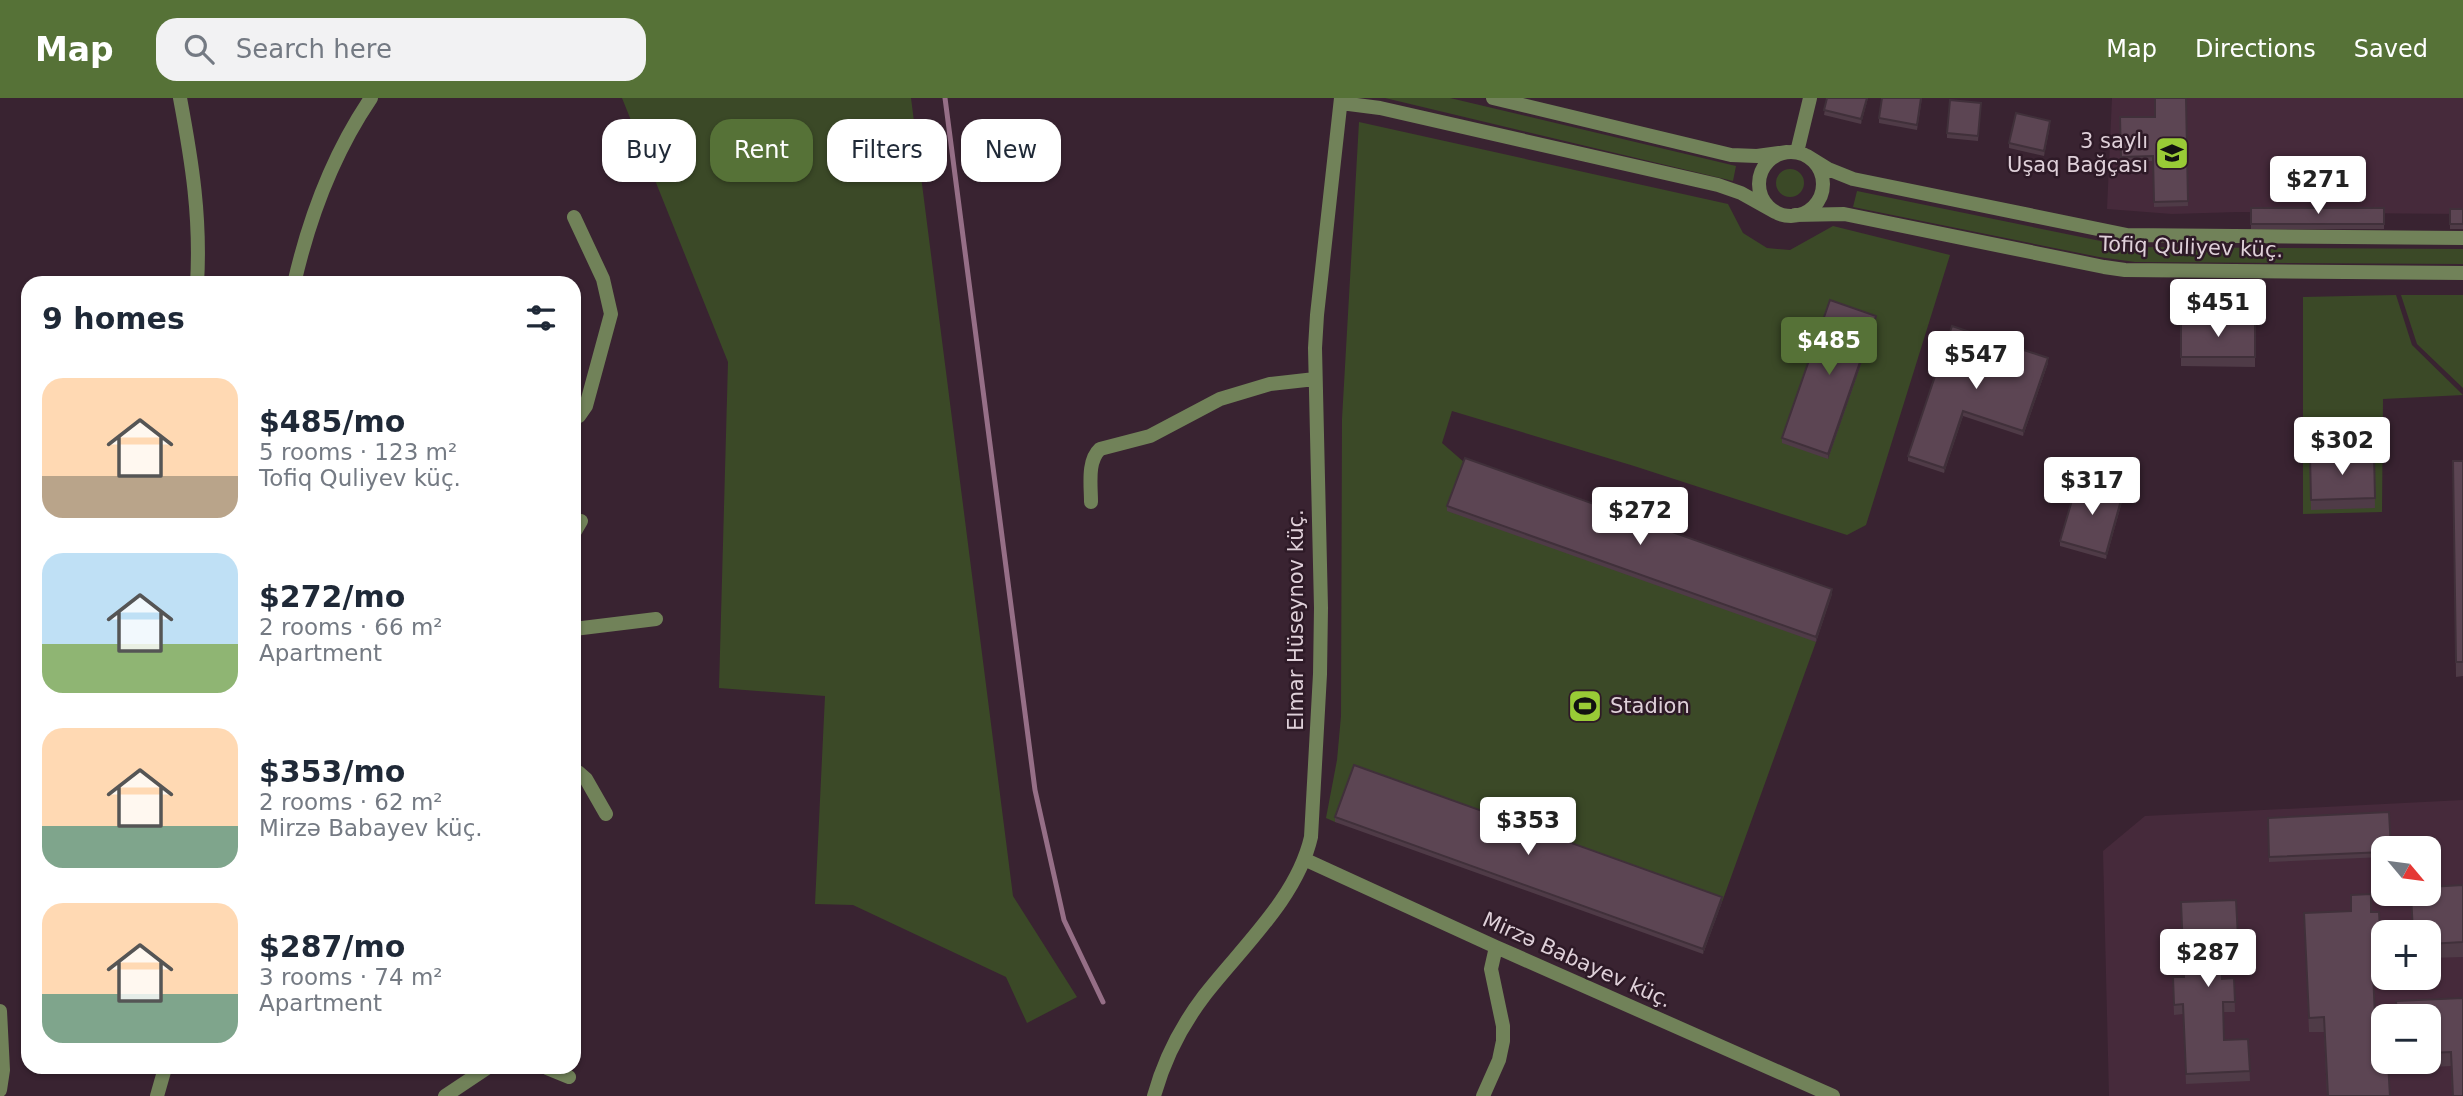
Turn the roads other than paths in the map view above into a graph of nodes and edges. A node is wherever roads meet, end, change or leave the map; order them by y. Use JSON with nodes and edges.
{"nodes":[{"id":1,"x":180,"y":98,"type":"edge"},
{"id":2,"x":371,"y":98,"type":"edge"},
{"id":3,"x":1493,"y":98,"type":"edge"},
{"id":4,"x":1810,"y":98,"type":"edge"},
{"id":5,"x":1341,"y":101,"type":"edge"},
{"id":6,"x":1797,"y":153,"type":"junction"},
{"id":7,"x":1775,"y":212,"type":"junction"},
{"id":8,"x":1796,"y":215,"type":"junction"},
{"id":9,"x":574,"y":217,"type":"dead end"},
{"id":10,"x":2463,"y":238,"type":"edge"},
{"id":11,"x":2463,"y":273,"type":"edge"},
{"id":12,"x":197,"y":276,"type":"edge"},
{"id":13,"x":296,"y":276,"type":"edge"},
{"id":14,"x":1315,"y":379,"type":"junction"},
{"id":15,"x":581,"y":413,"type":"edge"},
{"id":16,"x":1091,"y":502,"type":"dead end"},
{"id":17,"x":656,"y":618,"type":"dead end"},
{"id":18,"x":581,"y":628,"type":"edge"},
{"id":19,"x":581,"y":775,"type":"edge"},
{"id":20,"x":606,"y":814,"type":"dead end"},
{"id":21,"x":1306,"y":860,"type":"junction"},
{"id":22,"x":1496,"y":947,"type":"junction"},
{"id":23,"x":0,"y":1012,"type":"edge"},
{"id":24,"x":163,"y":1074,"type":"edge"},
{"id":25,"x":478,"y":1074,"type":"edge"},
{"id":26,"x":562,"y":1074,"type":"edge"},
{"id":27,"x":569,"y":1077,"type":"dead end"},
{"id":28,"x":0,"y":1090,"type":"edge"},
{"id":29,"x":156,"y":1096,"type":"edge"},
{"id":30,"x":445,"y":1096,"type":"edge"},
{"id":31,"x":1154,"y":1096,"type":"edge"},
{"id":32,"x":1483,"y":1096,"type":"edge"},
{"id":33,"x":1833,"y":1096,"type":"edge"}],
"edges":[{"from":1,"to":12,"type":"street"},
{"from":2,"to":13,"type":"street"},
{"from":3,"to":6,"type":"street"},
{"from":4,"to":6,"type":"street"},
{"from":5,"to":7,"type":"street"},
{"from":5,"to":14,"type":"street","name":"Elmar Hüseynov küç."},
{"from":6,"to":7,"type":"street"},
{"from":6,"to":8,"type":"street"},
{"from":6,"to":10,"type":"street","name":"Tofiq Quliyev küç."},
{"from":7,"to":8,"type":"street"},
{"from":8,"to":11,"type":"street","name":"Tofiq Quliyev küç."},
{"from":9,"to":15,"type":"street"},
{"from":14,"to":16,"type":"street"},
{"from":14,"to":21,"type":"street","name":"Elmar Hüseynov küç."},
{"from":17,"to":18,"type":"street"},
{"from":19,"to":20,"type":"street"},
{"from":21,"to":22,"type":"street","name":"Mirzə Babayev küç."},
{"from":21,"to":31,"type":"street","name":"Elmar Hüseynov küç."},
{"from":22,"to":32,"type":"street"},
{"from":22,"to":33,"type":"street","name":"Mirzə Babayev küç."},
{"from":23,"to":28,"type":"street"},
{"from":24,"to":29,"type":"street"},
{"from":25,"to":30,"type":"street"},
{"from":26,"to":27,"type":"street"}]}
